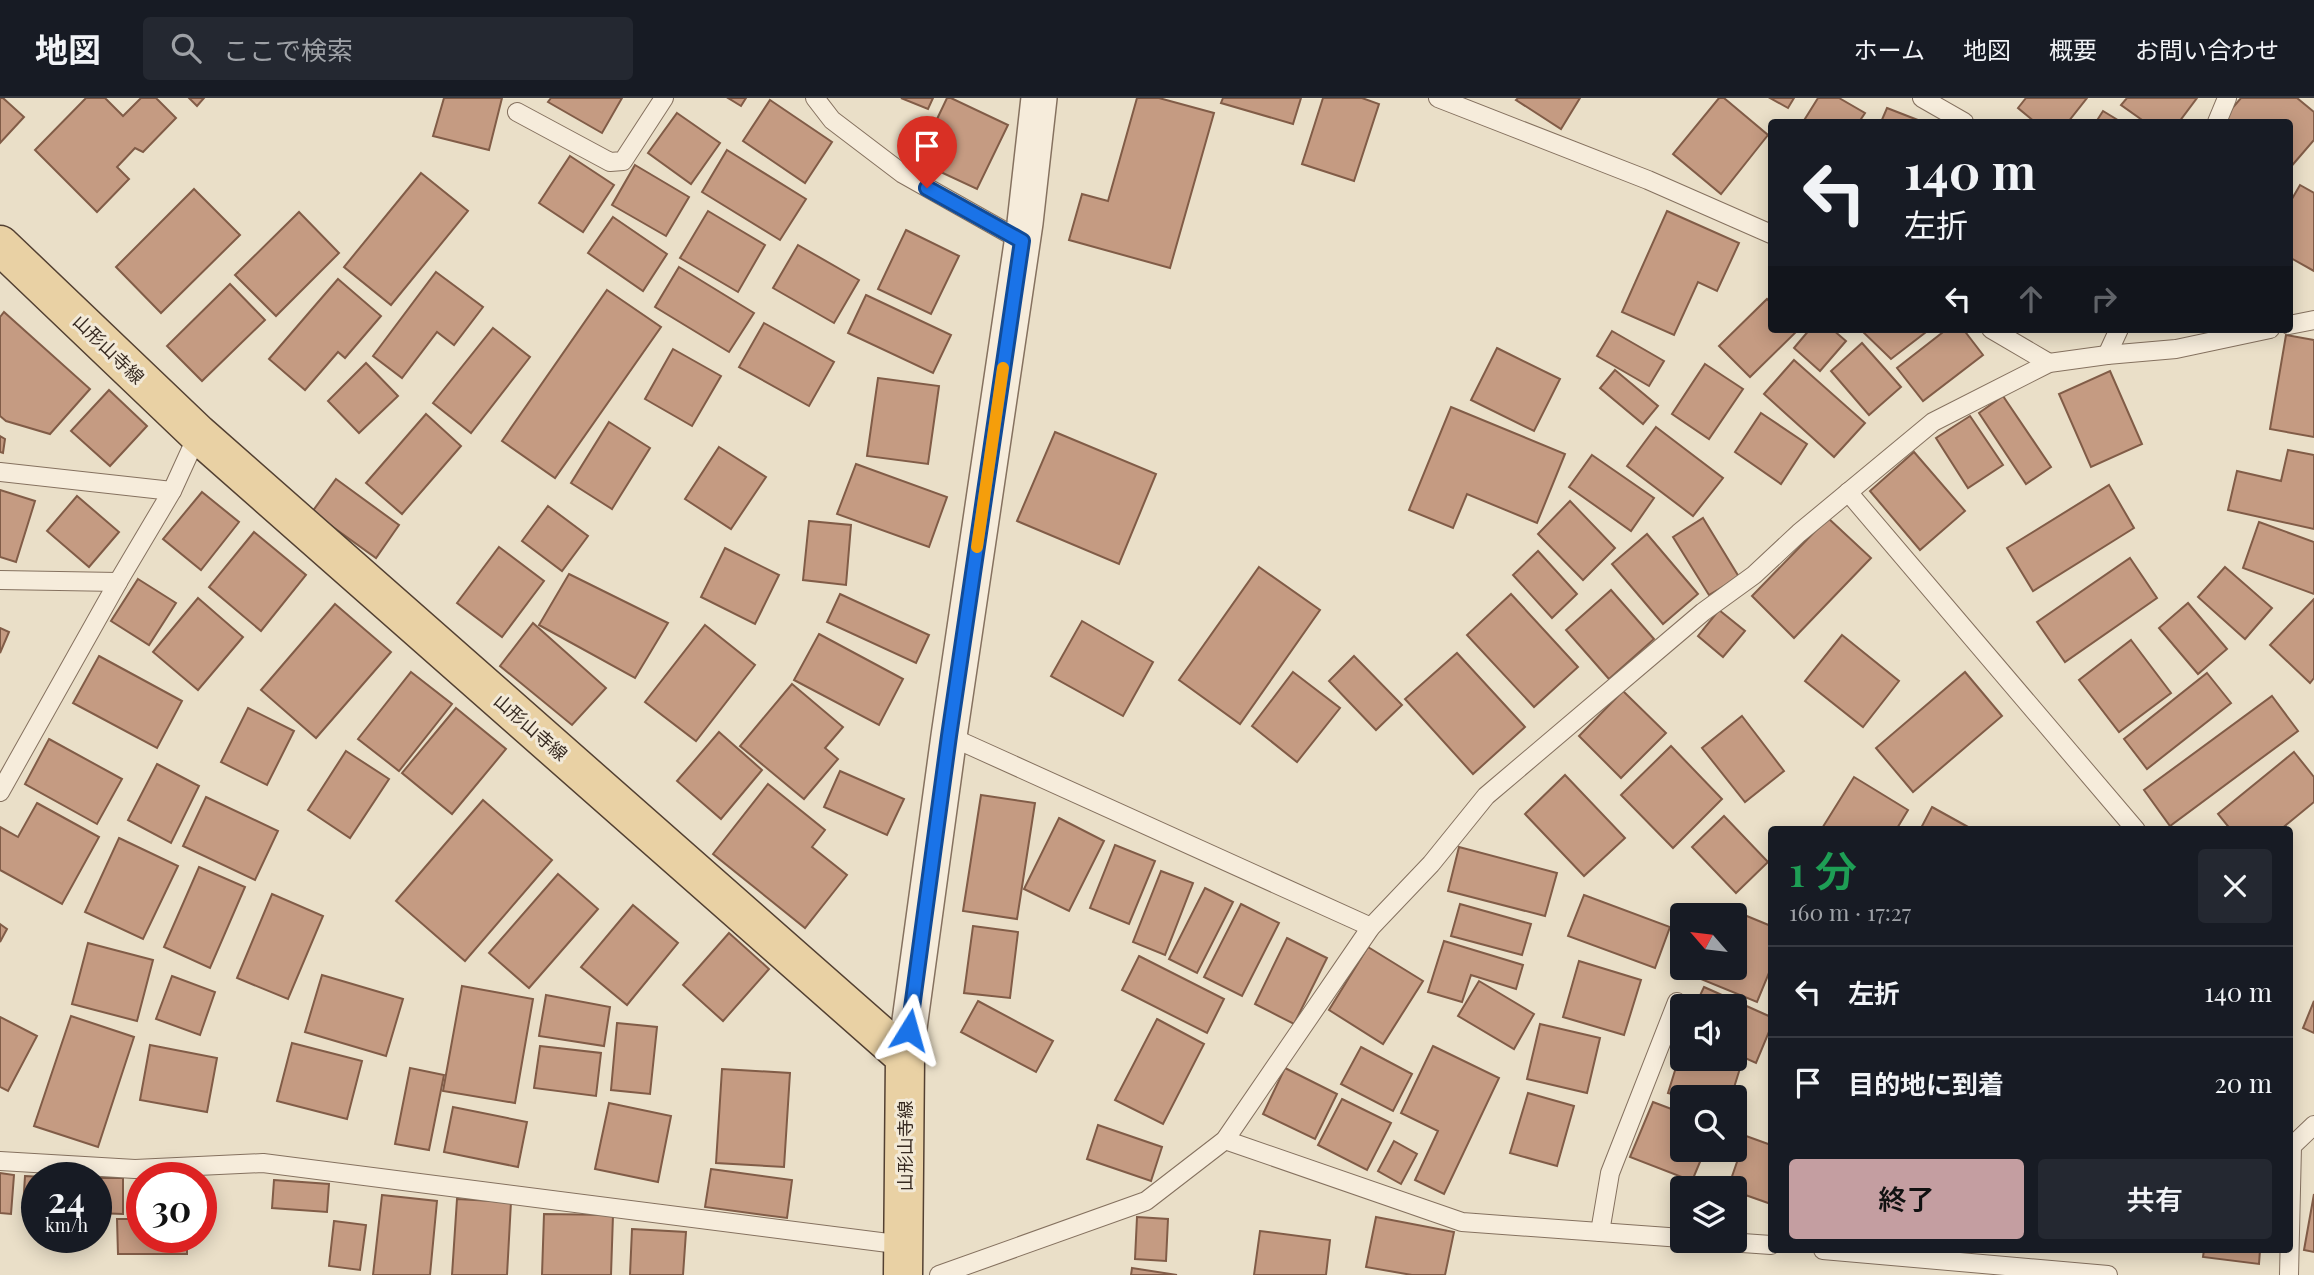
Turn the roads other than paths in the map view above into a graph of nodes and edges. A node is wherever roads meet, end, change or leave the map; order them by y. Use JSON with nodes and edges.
{"nodes":[{"id":1,"x":664,"y":98,"type":"edge"},
{"id":2,"x":815,"y":98,"type":"edge"},
{"id":3,"x":1039,"y":98,"type":"edge"},
{"id":4,"x":1438,"y":98,"type":"edge"},
{"id":5,"x":1922,"y":98,"type":"edge"},
{"id":6,"x":2227,"y":98,"type":"edge"},
{"id":7,"x":517,"y":112,"type":"dead end"},
{"id":8,"x":1959,"y":119,"type":"edge"},
{"id":9,"x":2218,"y":119,"type":"edge"},
{"id":10,"x":1768,"y":232,"type":"edge"},
{"id":11,"x":1022,"y":241,"type":"junction"},
{"id":12,"x":0,"y":245,"type":"edge"},
{"id":13,"x":2314,"y":320,"type":"edge"},
{"id":14,"x":2293,"y":324,"type":"edge"},
{"id":15,"x":1998,"y":333,"type":"edge"},
{"id":16,"x":2117,"y":333,"type":"edge"},
{"id":17,"x":2251,"y":333,"type":"edge"},
{"id":18,"x":2107,"y":355,"type":"junction"},
{"id":19,"x":2049,"y":363,"type":"junction"},
{"id":20,"x":198,"y":434,"type":"junction"},
{"id":21,"x":0,"y":472,"type":"edge"},
{"id":22,"x":172,"y":491,"type":"junction"},
{"id":23,"x":1848,"y":492,"type":"junction"},
{"id":24,"x":0,"y":580,"type":"edge"},
{"id":25,"x":118,"y":582,"type":"junction"},
{"id":26,"x":949,"y":736,"type":"junction"},
{"id":27,"x":0,"y":792,"type":"edge"},
{"id":28,"x":2133,"y":826,"type":"edge"},
{"id":29,"x":1371,"y":927,"type":"junction"},
{"id":30,"x":1670,"y":1020,"type":"edge"},
{"id":31,"x":905,"y":1057,"type":"junction"},
{"id":32,"x":2314,"y":1125,"type":"edge"},
{"id":33,"x":1225,"y":1140,"type":"junction"},
{"id":34,"x":2293,"y":1143,"type":"edge"},
{"id":35,"x":0,"y":1161,"type":"edge"},
{"id":36,"x":1600,"y":1231,"type":"junction"},
{"id":37,"x":1670,"y":1237,"type":"edge"},
{"id":38,"x":1747,"y":1243,"type":"edge"},
{"id":39,"x":1768,"y":1245,"type":"edge"},
{"id":40,"x":1857,"y":1253,"type":"edge"},
{"id":41,"x":2289,"y":1253,"type":"edge"},
{"id":42,"x":903,"y":1260,"type":"edge"},
{"id":43,"x":939,"y":1275,"type":"edge"},
{"id":44,"x":2108,"y":1275,"type":"edge"},
{"id":45,"x":2289,"y":1275,"type":"edge"}],
"edges":[{"from":1,"to":7,"type":"lane"},
{"from":2,"to":11,"type":"lane"},
{"from":3,"to":11,"type":"street"},
{"from":4,"to":10,"type":"lane"},
{"from":5,"to":8,"type":"lane"},
{"from":6,"to":9,"type":"lane"},
{"from":11,"to":26,"type":"street"},
{"from":12,"to":20,"type":"main road","name":"山形山寺線"},
{"from":13,"to":14,"type":"lane"},
{"from":15,"to":19,"type":"lane"},
{"from":16,"to":18,"type":"lane"},
{"from":17,"to":18,"type":"lane"},
{"from":18,"to":19,"type":"lane"},
{"from":19,"to":23,"type":"lane"},
{"from":20,"to":22,"type":"lane"},
{"from":20,"to":31,"type":"main road","name":"山形山寺線"},
{"from":21,"to":22,"type":"lane"},
{"from":22,"to":25,"type":"lane"},
{"from":23,"to":28,"type":"lane"},
{"from":23,"to":29,"type":"lane"},
{"from":24,"to":25,"type":"lane"},
{"from":25,"to":27,"type":"lane"},
{"from":26,"to":29,"type":"lane"},
{"from":26,"to":31,"type":"street"},
{"from":29,"to":33,"type":"lane"},
{"from":30,"to":36,"type":"lane"},
{"from":31,"to":42,"type":"main road","name":"山形山寺線"},
{"from":32,"to":34,"type":"lane"},
{"from":33,"to":36,"type":"lane"},
{"from":33,"to":43,"type":"lane"},
{"from":35,"to":42,"type":"lane"},
{"from":36,"to":37,"type":"lane"},
{"from":38,"to":39,"type":"lane"},
{"from":40,"to":44,"type":"lane"},
{"from":41,"to":45,"type":"lane"}]}
